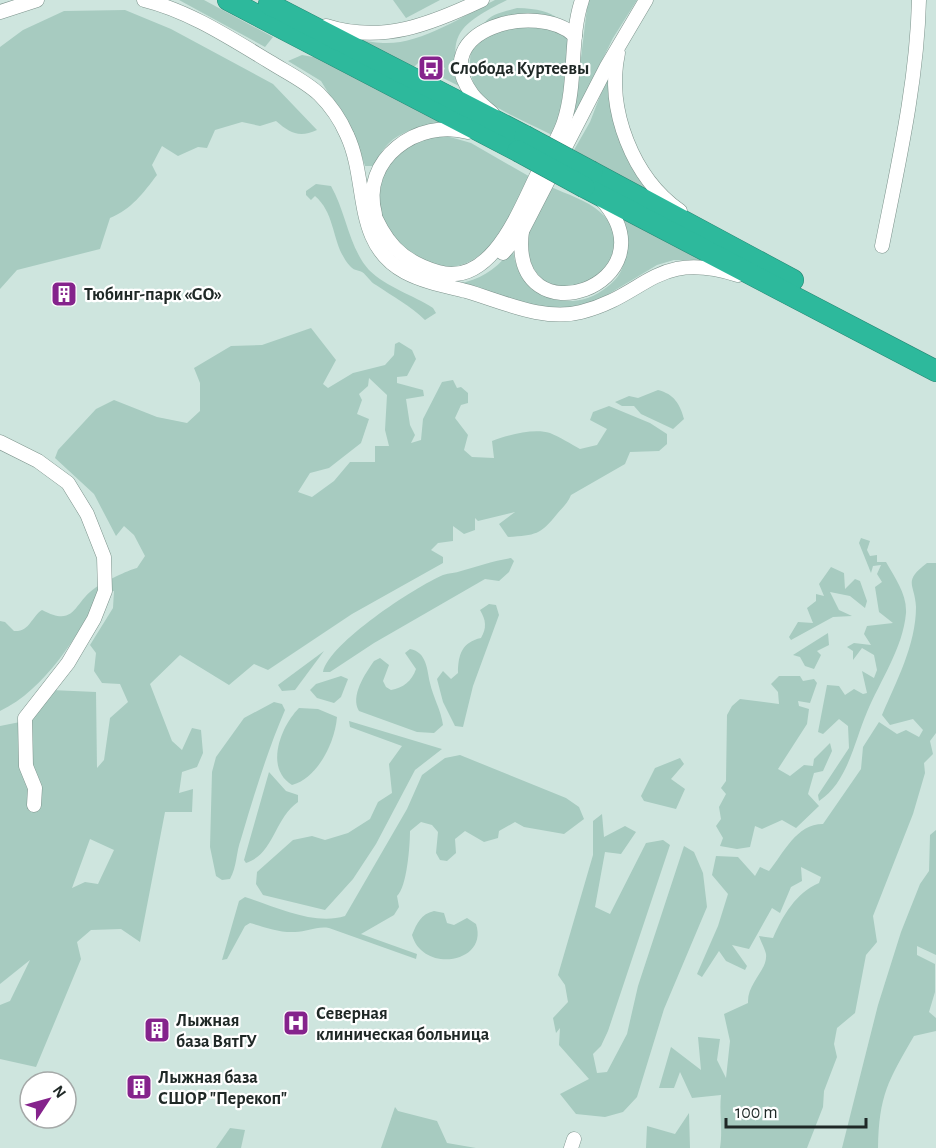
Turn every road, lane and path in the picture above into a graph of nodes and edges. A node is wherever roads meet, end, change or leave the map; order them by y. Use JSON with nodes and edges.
{"nodes":[{"id":1,"x":13,"y":0,"type":"edge"},
{"id":2,"x":37,"y":0,"type":"edge"},
{"id":3,"x":144,"y":0,"type":"edge"},
{"id":4,"x":228,"y":0,"type":"edge"},
{"id":5,"x":260,"y":0,"type":"edge"},
{"id":6,"x":482,"y":0,"type":"edge"},
{"id":7,"x":582,"y":0,"type":"edge"},
{"id":8,"x":646,"y":0,"type":"edge"},
{"id":9,"x":919,"y":0,"type":"edge"},
{"id":10,"x":552,"y":10,"type":"dead end"},
{"id":11,"x":0,"y":12,"type":"edge"},
{"id":12,"x":491,"y":13,"type":"dead end"},
{"id":13,"x":288,"y":14,"type":"junction"},
{"id":14,"x":575,"y":36,"type":"junction"},
{"id":15,"x":622,"y":38,"type":"junction"},
{"id":16,"x":512,"y":139,"type":"junction"},
{"id":17,"x":359,"y":178,"type":"junction"},
{"id":18,"x":590,"y":183,"type":"junction"},
{"id":19,"x":379,"y":229,"type":"junction"},
{"id":20,"x":522,"y":231,"type":"junction"},
{"id":21,"x":729,"y":245,"type":"junction"},
{"id":22,"x":882,"y":246,"type":"dead end"},
{"id":23,"x":429,"y":281,"type":"junction"},
{"id":24,"x":777,"y":288,"type":"junction"},
{"id":25,"x":936,"y":357,"type":"edge"},
{"id":26,"x":936,"y":371,"type":"edge"},
{"id":27,"x":0,"y":442,"type":"edge"},
{"id":28,"x":34,"y":805,"type":"dead end"}],
"edges":[{"from":1,"to":11,"type":"street"},
{"from":2,"to":11,"type":"street"},
{"from":3,"to":17,"type":"street"},
{"from":4,"to":16,"type":"highway"},
{"from":5,"to":13,"type":"highway"},
{"from":6,"to":13,"type":"street"},
{"from":7,"to":14,"type":"street"},
{"from":8,"to":15,"type":"street"},
{"from":9,"to":22,"type":"street"},
{"from":10,"to":14,"type":"street"},
{"from":12,"to":16,"type":"street"},
{"from":13,"to":16,"type":"highway"},
{"from":14,"to":19,"type":"street"},
{"from":15,"to":20,"type":"street"},
{"from":15,"to":21,"type":"street"},
{"from":16,"to":18,"type":"highway","bridge":true},
{"from":16,"to":19,"type":"street"},
{"from":17,"to":19,"type":"street"},
{"from":17,"to":23,"type":"street"},
{"from":18,"to":20,"type":"street"},
{"from":18,"to":21,"type":"highway"},
{"from":18,"to":24,"type":"highway"},
{"from":20,"to":23,"type":"street"},
{"from":21,"to":25,"type":"highway"},
{"from":23,"to":24,"type":"street"},
{"from":24,"to":26,"type":"highway"},
{"from":27,"to":28,"type":"street"}]}
